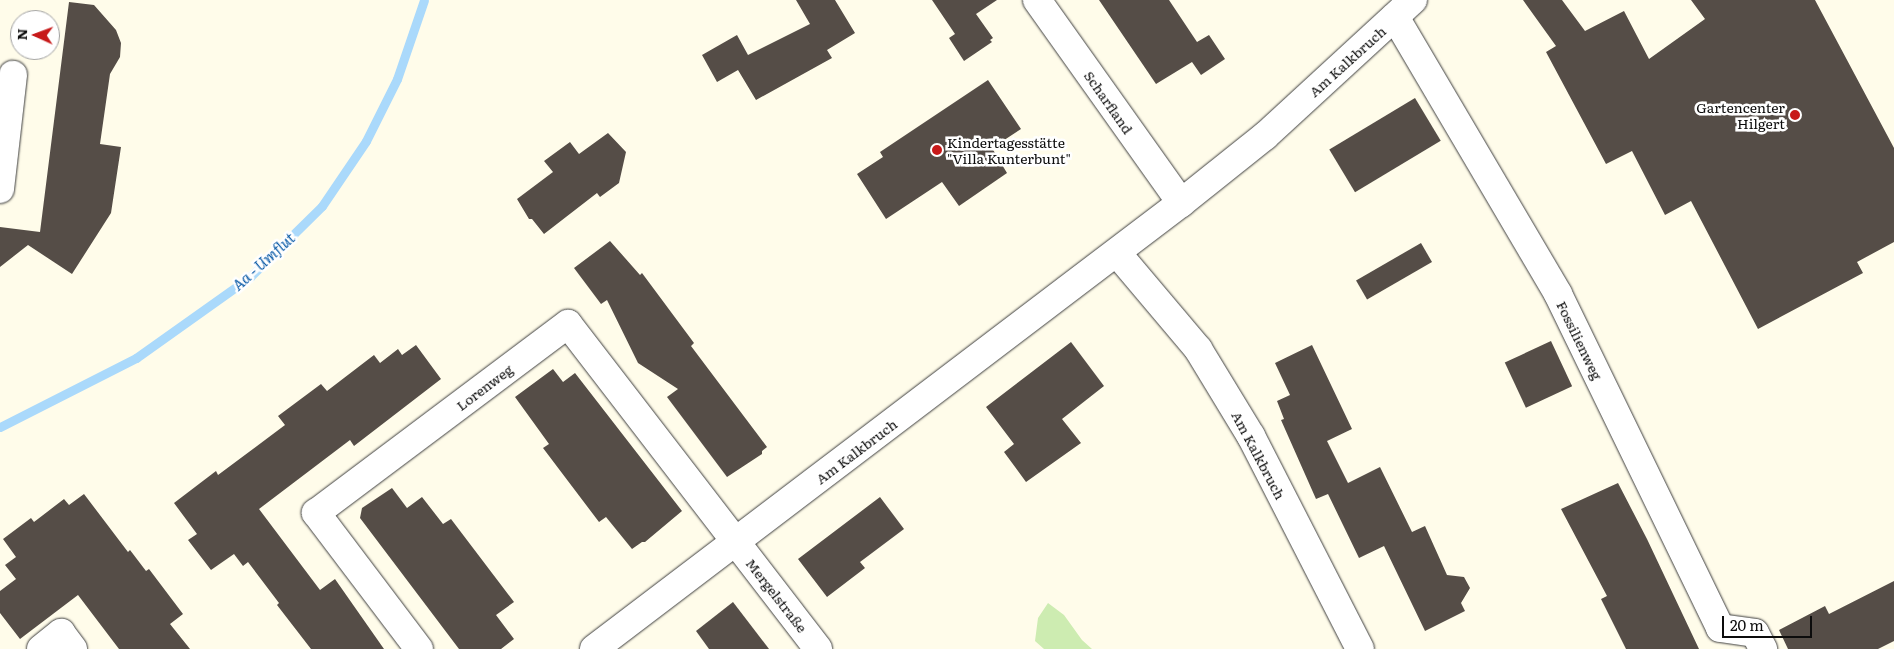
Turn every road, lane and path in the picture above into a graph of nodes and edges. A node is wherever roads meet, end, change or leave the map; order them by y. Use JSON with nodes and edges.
{"nodes":[{"id":1,"x":1037,"y":0,"type":"edge"},
{"id":2,"x":1404,"y":8,"type":"edge"},
{"id":3,"x":13,"y":75,"type":"dead end"},
{"id":4,"x":0,"y":189,"type":"edge"},
{"id":5,"x":1180,"y":204,"type":"junction"},
{"id":6,"x":1117,"y":253,"type":"junction"},
{"id":7,"x":736,"y":542,"type":"junction"},
{"id":8,"x":41,"y":649,"type":"edge"},
{"id":9,"x":73,"y":649,"type":"edge"},
{"id":10,"x":419,"y":649,"type":"edge"},
{"id":11,"x":594,"y":649,"type":"edge"},
{"id":12,"x":818,"y":649,"type":"edge"},
{"id":13,"x":1360,"y":649,"type":"edge"},
{"id":14,"x":1763,"y":649,"type":"edge"}],
"edges":[{"from":1,"to":5,"type":"street","name":"Scharfland"},
{"from":2,"to":5,"type":"street","name":"Am Kalkbruch"},
{"from":2,"to":14,"type":"street","name":"Fossilienweg"},
{"from":3,"to":4,"type":"street"},
{"from":5,"to":6,"type":"street","name":"Am Kalkbruch"},
{"from":6,"to":7,"type":"street","name":"Am Kalkbruch"},
{"from":6,"to":13,"type":"street","name":"Am Kalkbruch"},
{"from":7,"to":10,"type":"street","name":"Lorenweg"},
{"from":7,"to":11,"type":"street","name":"Am Kalkbruch"},
{"from":7,"to":12,"type":"street","name":"Mergelstraße"},
{"from":8,"to":9,"type":"street"}]}
